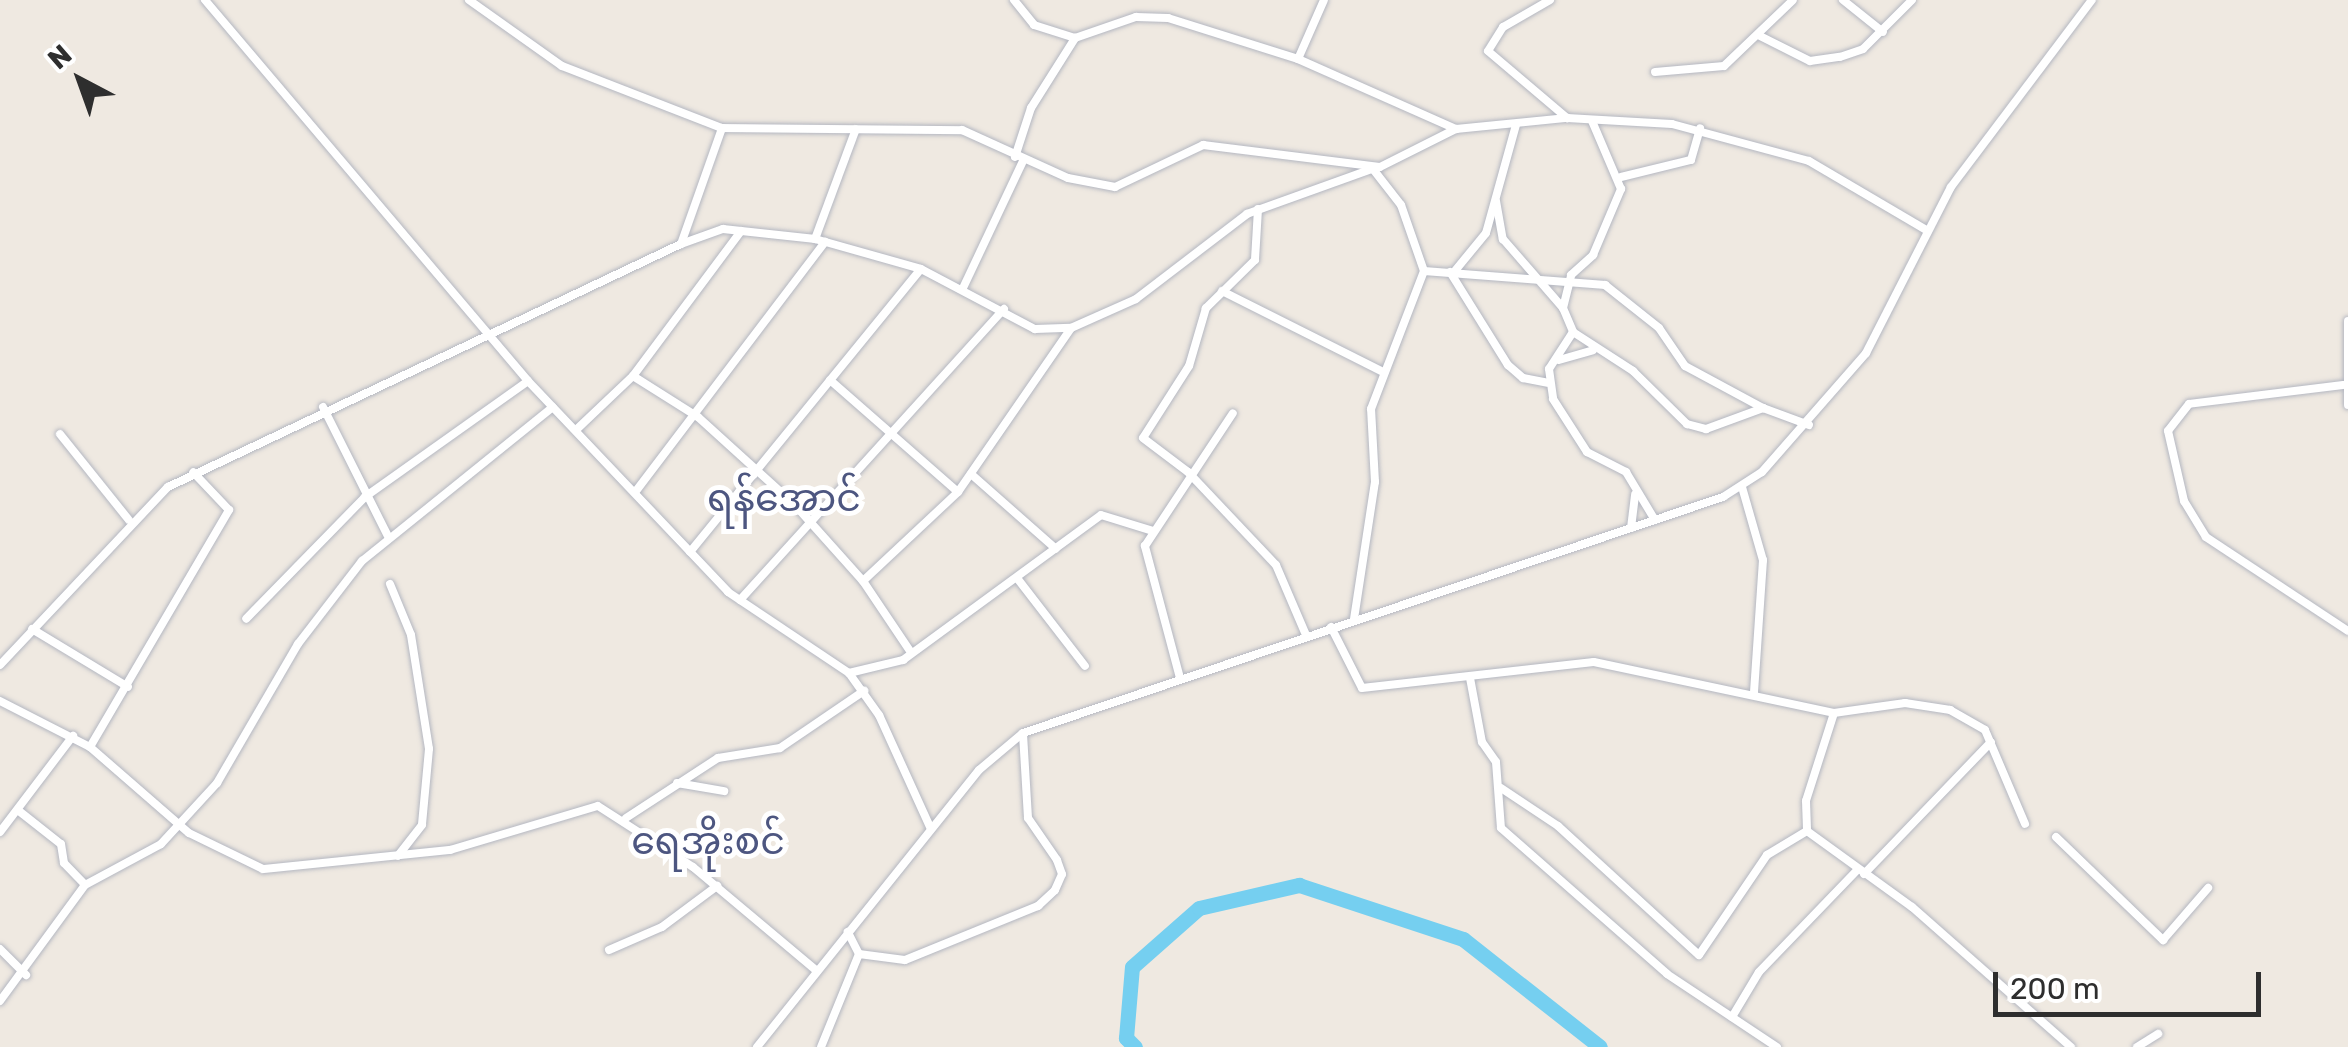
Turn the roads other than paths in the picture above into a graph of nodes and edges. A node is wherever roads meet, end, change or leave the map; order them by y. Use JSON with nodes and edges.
{"nodes":[{"id":1,"x":204,"y":0,"type":"edge"},
{"id":2,"x":470,"y":0,"type":"edge"},
{"id":3,"x":1014,"y":0,"type":"edge"},
{"id":4,"x":1324,"y":0,"type":"edge"},
{"id":5,"x":1550,"y":0,"type":"edge"},
{"id":6,"x":1793,"y":0,"type":"edge"},
{"id":7,"x":1843,"y":0,"type":"edge"},
{"id":8,"x":1912,"y":0,"type":"edge"},
{"id":9,"x":2092,"y":0,"type":"edge"},
{"id":10,"x":1883,"y":32,"type":"junction"},
{"id":11,"x":1760,"y":36,"type":"junction"},
{"id":12,"x":1074,"y":38,"type":"junction"},
{"id":13,"x":1298,"y":59,"type":"junction"},
{"id":14,"x":1654,"y":72,"type":"dead end"},
{"id":15,"x":1567,"y":118,"type":"junction"},
{"id":16,"x":1592,"y":121,"type":"junction"},
{"id":17,"x":1516,"y":125,"type":"junction"},
{"id":18,"x":722,"y":128,"type":"junction"},
{"id":19,"x":1700,"y":128,"type":"junction"},
{"id":20,"x":856,"y":129,"type":"junction"},
{"id":21,"x":1456,"y":129,"type":"junction"},
{"id":22,"x":1019,"y":159,"type":"junction"},
{"id":23,"x":1377,"y":168,"type":"junction"},
{"id":24,"x":1621,"y":176,"type":"junction"},
{"id":25,"x":1496,"y":201,"type":"junction"},
{"id":26,"x":1258,"y":209,"type":"junction"},
{"id":27,"x":742,"y":231,"type":"junction"},
{"id":28,"x":1928,"y":231,"type":"junction"},
{"id":29,"x":820,"y":240,"type":"junction"},
{"id":30,"x":681,"y":244,"type":"junction"},
{"id":31,"x":1588,"y":262,"type":"junction"},
{"id":32,"x":921,"y":269,"type":"junction"},
{"id":33,"x":1424,"y":271,"type":"junction"},
{"id":34,"x":1452,"y":272,"type":"junction"},
{"id":35,"x":1533,"y":280,"type":"junction"},
{"id":36,"x":1597,"y":286,"type":"junction"},
{"id":37,"x":1586,"y":287,"type":"junction"},
{"id":38,"x":963,"y":288,"type":"junction"},
{"id":39,"x":1568,"y":288,"type":"junction"},
{"id":40,"x":1222,"y":292,"type":"junction"},
{"id":41,"x":1004,"y":309,"type":"junction"},
{"id":42,"x":1566,"y":312,"type":"junction"},
{"id":43,"x":2348,"y":321,"type":"edge"},
{"id":44,"x":1071,"y":328,"type":"junction"},
{"id":45,"x":1573,"y":332,"type":"junction"},
{"id":46,"x":487,"y":335,"type":"junction"},
{"id":47,"x":1593,"y":350,"type":"junction"},
{"id":48,"x":1557,"y":360,"type":"junction"},
{"id":49,"x":1383,"y":372,"type":"junction"},
{"id":50,"x":632,"y":376,"type":"junction"},
{"id":51,"x":830,"y":380,"type":"junction"},
{"id":52,"x":528,"y":381,"type":"junction"},
{"id":53,"x":1548,"y":382,"type":"junction"},
{"id":54,"x":2343,"y":385,"type":"junction"},
{"id":55,"x":2348,"y":405,"type":"edge"},
{"id":56,"x":323,"y":407,"type":"junction"},
{"id":57,"x":553,"y":407,"type":"junction"},
{"id":58,"x":1763,"y":408,"type":"junction"},
{"id":59,"x":1233,"y":413,"type":"dead end"},
{"id":60,"x":698,"y":417,"type":"junction"},
{"id":61,"x":1809,"y":424,"type":"junction"},
{"id":62,"x":576,"y":430,"type":"junction"},
{"id":63,"x":887,"y":432,"type":"junction"},
{"id":64,"x":60,"y":434,"type":"dead end"},
{"id":65,"x":193,"y":472,"type":"junction"},
{"id":66,"x":1188,"y":472,"type":"junction"},
{"id":67,"x":754,"y":473,"type":"junction"},
{"id":68,"x":971,"y":474,"type":"junction"},
{"id":69,"x":1742,"y":487,"type":"junction"},
{"id":70,"x":636,"y":490,"type":"junction"},
{"id":71,"x":958,"y":492,"type":"junction"},
{"id":72,"x":1636,"y":494,"type":"junction"},
{"id":73,"x":364,"y":497,"type":"junction"},
{"id":74,"x":808,"y":519,"type":"junction"},
{"id":75,"x":129,"y":520,"type":"junction"},
{"id":76,"x":1655,"y":520,"type":"junction"},
{"id":77,"x":1631,"y":528,"type":"junction"},
{"id":78,"x":1152,"y":531,"type":"junction"},
{"id":79,"x":388,"y":536,"type":"junction"},
{"id":80,"x":1056,"y":549,"type":"junction"},
{"id":81,"x":690,"y":552,"type":"junction"},
{"id":82,"x":1017,"y":578,"type":"junction"},
{"id":83,"x":863,"y":581,"type":"junction"},
{"id":84,"x":390,"y":584,"type":"dead end"},
{"id":85,"x":740,"y":600,"type":"junction"},
{"id":86,"x":246,"y":619,"type":"dead end"},
{"id":87,"x":1354,"y":619,"type":"junction"},
{"id":88,"x":1331,"y":627,"type":"junction"},
{"id":89,"x":32,"y":630,"type":"junction"},
{"id":90,"x":2348,"y":631,"type":"edge"},
{"id":91,"x":1306,"y":635,"type":"junction"},
{"id":92,"x":910,"y":651,"type":"junction"},
{"id":93,"x":0,"y":665,"type":"edge"},
{"id":94,"x":1085,"y":666,"type":"dead end"},
{"id":95,"x":849,"y":673,"type":"junction"},
{"id":96,"x":1180,"y":678,"type":"junction"},
{"id":97,"x":1470,"y":678,"type":"junction"},
{"id":98,"x":128,"y":687,"type":"junction"},
{"id":99,"x":864,"y":692,"type":"junction"},
{"id":100,"x":1754,"y":693,"type":"junction"},
{"id":101,"x":0,"y":701,"type":"edge"},
{"id":102,"x":1834,"y":713,"type":"junction"},
{"id":103,"x":1023,"y":733,"type":"junction"},
{"id":104,"x":73,"y":736,"type":"junction"},
{"id":105,"x":1991,"y":742,"type":"junction"},
{"id":106,"x":90,"y":747,"type":"junction"},
{"id":107,"x":677,"y":782,"type":"junction"},
{"id":108,"x":1498,"y":785,"type":"junction"},
{"id":109,"x":724,"y":791,"type":"dead end"},
{"id":110,"x":19,"y":811,"type":"junction"},
{"id":111,"x":626,"y":818,"type":"junction"},
{"id":112,"x":2025,"y":824,"type":"dead end"},
{"id":113,"x":180,"y":827,"type":"junction"},
{"id":114,"x":931,"y":829,"type":"junction"},
{"id":115,"x":1808,"y":831,"type":"junction"},
{"id":116,"x":0,"y":832,"type":"edge"},
{"id":117,"x":2056,"y":837,"type":"dead end"},
{"id":118,"x":398,"y":856,"type":"junction"},
{"id":119,"x":1860,"y":872,"type":"junction"},
{"id":120,"x":85,"y":885,"type":"junction"},
{"id":121,"x":717,"y":886,"type":"junction"},
{"id":122,"x":2208,"y":888,"type":"dead end"},
{"id":123,"x":848,"y":932,"type":"junction"},
{"id":124,"x":0,"y":949,"type":"edge"},
{"id":125,"x":608,"y":950,"type":"dead end"},
{"id":126,"x":859,"y":954,"type":"junction"},
{"id":127,"x":817,"y":971,"type":"junction"},
{"id":128,"x":26,"y":975,"type":"junction"},
{"id":129,"x":0,"y":1002,"type":"edge"},
{"id":130,"x":1732,"y":1017,"type":"junction"},
{"id":131,"x":2158,"y":1034,"type":"dead end"},
{"id":132,"x":757,"y":1047,"type":"edge"},
{"id":133,"x":821,"y":1047,"type":"edge"},
{"id":134,"x":1777,"y":1047,"type":"edge"},
{"id":135,"x":2071,"y":1047,"type":"edge"},
{"id":136,"x":2137,"y":1047,"type":"edge"}],
"edges":[{"from":1,"to":46,"type":"street"},
{"from":2,"to":18,"type":"street"},
{"from":3,"to":12,"type":"street"},
{"from":4,"to":13,"type":"street"},
{"from":5,"to":15,"type":"street"},
{"from":6,"to":11,"type":"street"},
{"from":7,"to":10,"type":"street"},
{"from":8,"to":10,"type":"street"},
{"from":9,"to":28,"type":"street"},
{"from":10,"to":11,"type":"street"},
{"from":11,"to":14,"type":"street"},
{"from":12,"to":13,"type":"street"},
{"from":12,"to":22,"type":"street"},
{"from":13,"to":21,"type":"street"},
{"from":15,"to":16,"type":"street"},
{"from":15,"to":17,"type":"street"},
{"from":16,"to":19,"type":"street"},
{"from":16,"to":24,"type":"street"},
{"from":17,"to":21,"type":"street"},
{"from":17,"to":25,"type":"street"},
{"from":18,"to":20,"type":"street"},
{"from":18,"to":30,"type":"street"},
{"from":19,"to":24,"type":"street"},
{"from":19,"to":28,"type":"street"},
{"from":20,"to":22,"type":"street"},
{"from":20,"to":29,"type":"street"},
{"from":21,"to":23,"type":"street"},
{"from":22,"to":23,"type":"street"},
{"from":22,"to":38,"type":"street"},
{"from":23,"to":26,"type":"street"},
{"from":23,"to":33,"type":"street"},
{"from":24,"to":31,"type":"street"},
{"from":25,"to":34,"type":"street"},
{"from":25,"to":35,"type":"street"},
{"from":26,"to":40,"type":"street"},
{"from":26,"to":44,"type":"street"},
{"from":27,"to":29,"type":"street"},
{"from":27,"to":30,"type":"street"},
{"from":27,"to":50,"type":"street"},
{"from":28,"to":61,"type":"street"},
{"from":29,"to":32,"type":"street"},
{"from":29,"to":60,"type":"street"},
{"from":30,"to":46,"type":"street"},
{"from":31,"to":36,"type":"street"},
{"from":31,"to":39,"type":"street"},
{"from":32,"to":38,"type":"street"},
{"from":32,"to":51,"type":"street"},
{"from":33,"to":34,"type":"street"},
{"from":33,"to":49,"type":"street"},
{"from":34,"to":35,"type":"street"},
{"from":34,"to":53,"type":"street"},
{"from":35,"to":39,"type":"street"},
{"from":35,"to":42,"type":"street"},
{"from":36,"to":37,"type":"street"},
{"from":36,"to":58,"type":"street"},
{"from":37,"to":39,"type":"street"},
{"from":37,"to":42,"type":"street"},
{"from":38,"to":41,"type":"street"},
{"from":39,"to":42,"type":"street"},
{"from":40,"to":49,"type":"street"},
{"from":40,"to":66,"type":"street"},
{"from":41,"to":44,"type":"street"},
{"from":41,"to":63,"type":"street"},
{"from":42,"to":45,"type":"street"},
{"from":43,"to":54,"type":"street"},
{"from":44,"to":68,"type":"street"},
{"from":45,"to":47,"type":"street"},
{"from":45,"to":48,"type":"street"},
{"from":46,"to":52,"type":"street"},
{"from":46,"to":56,"type":"street"},
{"from":47,"to":48,"type":"street"},
{"from":47,"to":58,"type":"street"},
{"from":48,"to":53,"type":"street"},
{"from":49,"to":87,"type":"street"},
{"from":50,"to":60,"type":"street"},
{"from":50,"to":62,"type":"street"},
{"from":51,"to":63,"type":"street"},
{"from":51,"to":67,"type":"street"},
{"from":52,"to":57,"type":"street"},
{"from":52,"to":73,"type":"street"},
{"from":53,"to":72,"type":"street"},
{"from":54,"to":55,"type":"street"},
{"from":54,"to":90,"type":"street"},
{"from":56,"to":65,"type":"street"},
{"from":56,"to":73,"type":"street"},
{"from":57,"to":62,"type":"street"},
{"from":57,"to":79,"type":"street"},
{"from":58,"to":61,"type":"street"},
{"from":59,"to":66,"type":"street"},
{"from":60,"to":67,"type":"street"},
{"from":60,"to":70,"type":"street"},
{"from":61,"to":69,"type":"street"},
{"from":62,"to":70,"type":"street"},
{"from":63,"to":71,"type":"street"},
{"from":63,"to":74,"type":"street"},
{"from":64,"to":75,"type":"street"},
{"from":65,"to":75,"type":"street"},
{"from":65,"to":98,"type":"street"},
{"from":66,"to":78,"type":"street"},
{"from":66,"to":91,"type":"street"},
{"from":67,"to":74,"type":"street"},
{"from":67,"to":81,"type":"street"},
{"from":68,"to":71,"type":"street"},
{"from":68,"to":80,"type":"street"},
{"from":69,"to":76,"type":"street"},
{"from":69,"to":100,"type":"street"},
{"from":70,"to":81,"type":"street"},
{"from":71,"to":83,"type":"street"},
{"from":72,"to":76,"type":"street"},
{"from":72,"to":77,"type":"street"},
{"from":73,"to":79,"type":"street"},
{"from":73,"to":86,"type":"street"},
{"from":74,"to":83,"type":"street"},
{"from":74,"to":85,"type":"street"},
{"from":75,"to":89,"type":"street"},
{"from":76,"to":77,"type":"street"},
{"from":77,"to":87,"type":"street"},
{"from":78,"to":80,"type":"street"},
{"from":78,"to":96,"type":"street"},
{"from":79,"to":113,"type":"street"},
{"from":80,"to":82,"type":"street"},
{"from":81,"to":85,"type":"street"},
{"from":82,"to":92,"type":"street"},
{"from":82,"to":94,"type":"street"},
{"from":83,"to":92,"type":"street"},
{"from":84,"to":118,"type":"street"},
{"from":85,"to":95,"type":"street"},
{"from":87,"to":88,"type":"street"},
{"from":88,"to":91,"type":"street"},
{"from":88,"to":97,"type":"street"},
{"from":89,"to":93,"type":"street"},
{"from":89,"to":98,"type":"street"},
{"from":91,"to":96,"type":"street"},
{"from":92,"to":95,"type":"street"},
{"from":95,"to":99,"type":"street"},
{"from":96,"to":103,"type":"street"},
{"from":97,"to":100,"type":"street"},
{"from":97,"to":108,"type":"street"},
{"from":98,"to":106,"type":"street"},
{"from":99,"to":107,"type":"street"},
{"from":99,"to":114,"type":"street"},
{"from":100,"to":102,"type":"street"},
{"from":101,"to":104,"type":"street"},
{"from":102,"to":105,"type":"street"},
{"from":102,"to":115,"type":"street"},
{"from":103,"to":114,"type":"street"},
{"from":103,"to":126,"type":"street"},
{"from":104,"to":106,"type":"street"},
{"from":104,"to":110,"type":"street"},
{"from":105,"to":112,"type":"street"},
{"from":105,"to":119,"type":"street"},
{"from":106,"to":113,"type":"street"},
{"from":107,"to":109,"type":"street"},
{"from":107,"to":111,"type":"street"},
{"from":108,"to":115,"type":"street"},
{"from":108,"to":130,"type":"street"},
{"from":110,"to":116,"type":"street"},
{"from":110,"to":120,"type":"street"},
{"from":111,"to":118,"type":"street"},
{"from":111,"to":121,"type":"street"},
{"from":113,"to":118,"type":"street"},
{"from":113,"to":120,"type":"street"},
{"from":114,"to":123,"type":"street"},
{"from":115,"to":119,"type":"street"},
{"from":117,"to":122,"type":"street"},
{"from":119,"to":130,"type":"street"},
{"from":119,"to":135,"type":"street"},
{"from":120,"to":128,"type":"street"},
{"from":121,"to":125,"type":"street"},
{"from":121,"to":127,"type":"street"},
{"from":123,"to":126,"type":"street"},
{"from":123,"to":127,"type":"street"},
{"from":124,"to":128,"type":"street"},
{"from":126,"to":133,"type":"street"},
{"from":127,"to":132,"type":"street"},
{"from":128,"to":129,"type":"street"},
{"from":130,"to":134,"type":"street"},
{"from":131,"to":136,"type":"street"}]}
